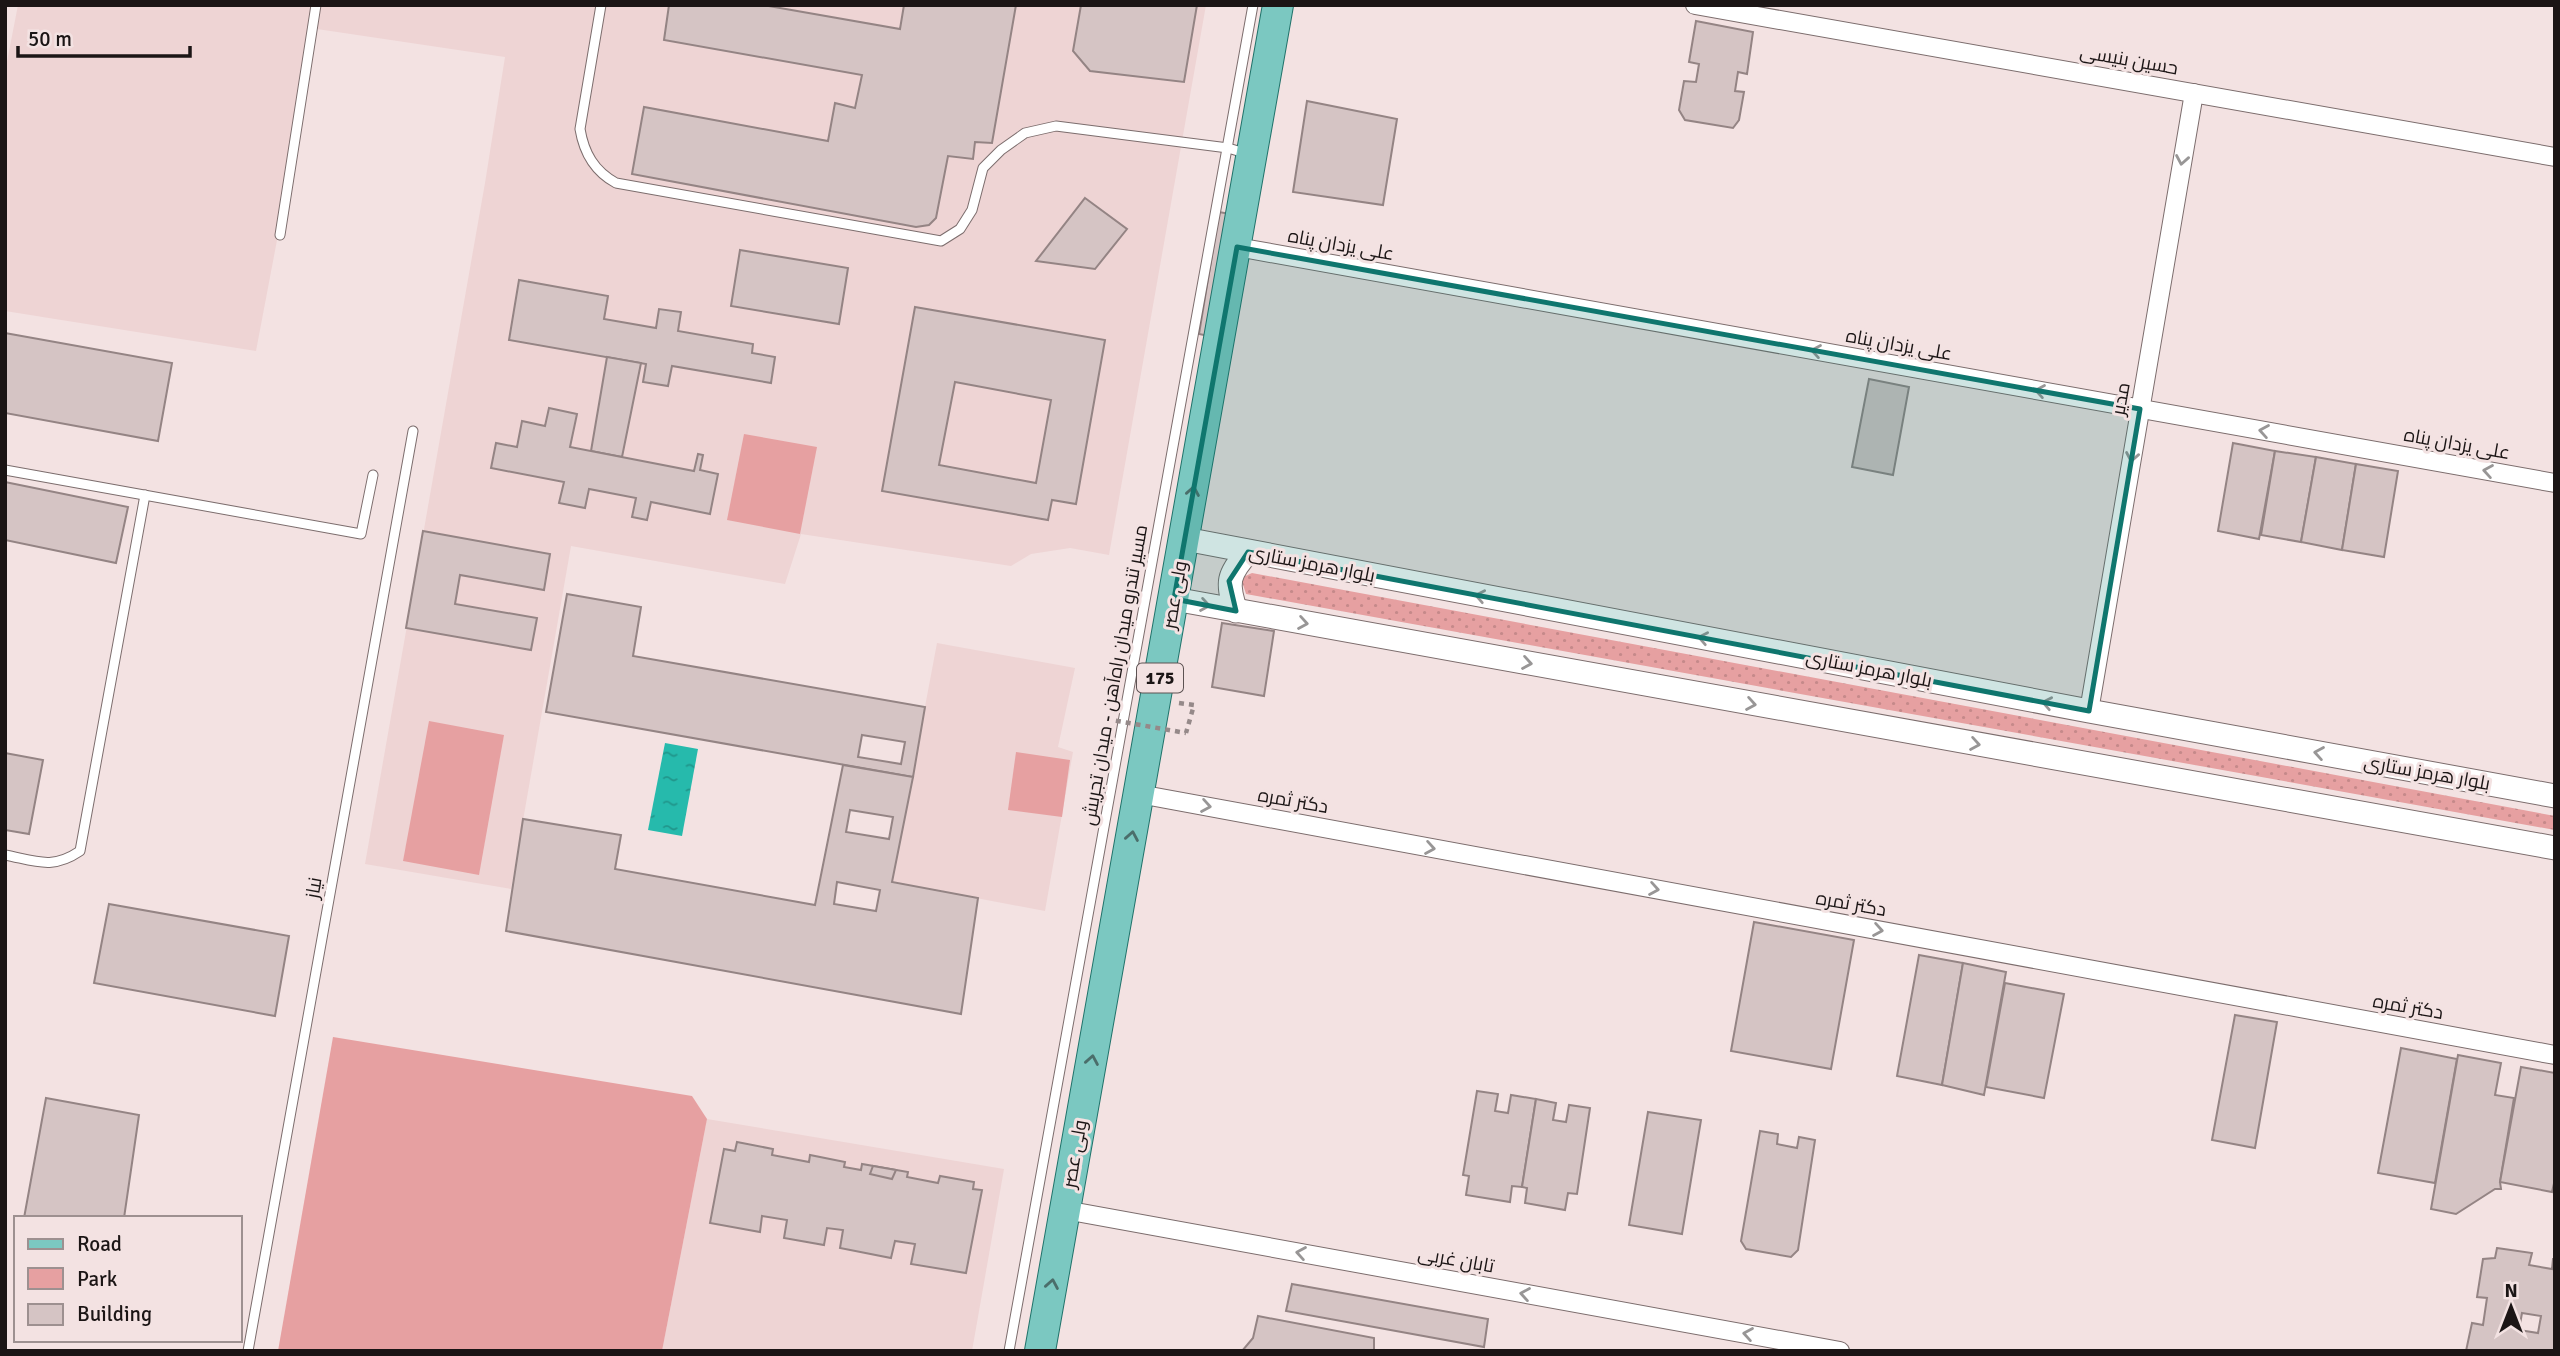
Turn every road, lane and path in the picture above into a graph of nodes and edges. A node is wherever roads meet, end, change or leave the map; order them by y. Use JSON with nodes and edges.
{"nodes":[{"id":1,"x":316,"y":5,"type":"edge"},
{"id":2,"x":601,"y":5,"type":"edge"},
{"id":3,"x":1253,"y":5,"type":"edge"},
{"id":4,"x":1278,"y":5,"type":"edge"},
{"id":5,"x":1695,"y":5,"type":"edge"},
{"id":6,"x":2194,"y":93,"type":"junction"},
{"id":7,"x":1240,"y":152,"type":"junction"},
{"id":8,"x":2555,"y":157,"type":"edge"},
{"id":9,"x":280,"y":235,"type":"dead end"},
{"id":10,"x":1237,"y":247,"type":"junction"},
{"id":11,"x":2140,"y":409,"type":"junction"},
{"id":12,"x":413,"y":432,"type":"dead end"},
{"id":13,"x":5,"y":470,"type":"edge"},
{"id":14,"x":373,"y":475,"type":"dead end"},
{"id":15,"x":2555,"y":483,"type":"edge"},
{"id":16,"x":145,"y":495,"type":"junction"},
{"id":17,"x":1185,"y":539,"type":"junction"},
{"id":18,"x":1248,"y":552,"type":"junction"},
{"id":19,"x":1174,"y":599,"type":"junction"},
{"id":20,"x":1236,"y":611,"type":"junction"},
{"id":21,"x":1194,"y":705,"type":"dead end"},
{"id":22,"x":2089,"y":711,"type":"junction"},
{"id":23,"x":1106,"y":719,"type":"dead end"},
{"id":24,"x":1139,"y":794,"type":"junction"},
{"id":25,"x":2555,"y":796,"type":"edge"},
{"id":26,"x":2555,"y":848,"type":"edge"},
{"id":27,"x":5,"y":855,"type":"edge"},
{"id":28,"x":2555,"y":1055,"type":"edge"},
{"id":29,"x":1065,"y":1210,"type":"junction"},
{"id":30,"x":248,"y":1351,"type":"edge"},
{"id":31,"x":1009,"y":1351,"type":"edge"},
{"id":32,"x":1040,"y":1351,"type":"edge"},
{"id":33,"x":1840,"y":1351,"type":"edge"}],
"edges":[{"from":1,"to":9,"type":"lane"},
{"from":2,"to":7,"type":"lane"},
{"from":3,"to":7,"type":"lane","name":"مسیر تندرو میدان راه‌آهن - میدان تجریش"},
{"from":4,"to":7,"type":"main road","name":"ولی عصر","number":"175"},
{"from":5,"to":6,"type":"street","name":"حسین بنیسی"},
{"from":6,"to":8,"type":"street","name":"حسین بنیسی"},
{"from":6,"to":11,"type":"street","name":"مدیر","one_way":true},
{"from":7,"to":10,"type":"main road","name":"ولی عصر","number":"175"},
{"from":7,"to":31,"type":"lane","name":"مسیر تندرو میدان راه‌آهن - میدان تجریش"},
{"from":11,"to":10,"type":"street","name":"علی یزدان پناه","one_way":true},
{"from":17,"to":10,"type":"main road","name":"ولی عصر","number":"175","one_way":true},
{"from":15,"to":11,"type":"street","name":"علی یزدان پناه","one_way":true},
{"from":11,"to":22,"type":"street","name":"مدیر","one_way":true},
{"from":12,"to":30,"type":"lane","name":"نیاز"},
{"from":13,"to":16,"type":"lane"},
{"from":14,"to":16,"type":"lane"},
{"from":16,"to":27,"type":"lane"},
{"from":17,"to":18,"type":"street","name":"بلوار هرمز ستاری"},
{"from":17,"to":19,"type":"main road","name":"ولی عصر","number":"175"},
{"from":18,"to":20,"type":"street"},
{"from":22,"to":18,"type":"street","name":"بلوار هرمز ستاری","one_way":true},
{"from":19,"to":20,"type":"street","one_way":true},
{"from":19,"to":24,"type":"main road","name":"ولی عصر","number":"175"},
{"from":20,"to":26,"type":"street","one_way":true},
{"from":21,"to":23,"type":"path","bridge":true},
{"from":25,"to":22,"type":"street","name":"بلوار هرمز ستاری","one_way":true},
{"from":24,"to":28,"type":"street","name":"دکتر ثمره","one_way":true},
{"from":29,"to":24,"type":"main road","name":"ولی عصر","number":"175","one_way":true},
{"from":32,"to":29,"type":"main road","name":"ولی عصر","number":"175","one_way":true},
{"from":33,"to":29,"type":"street","name":"تابان غربی","one_way":true}]}
